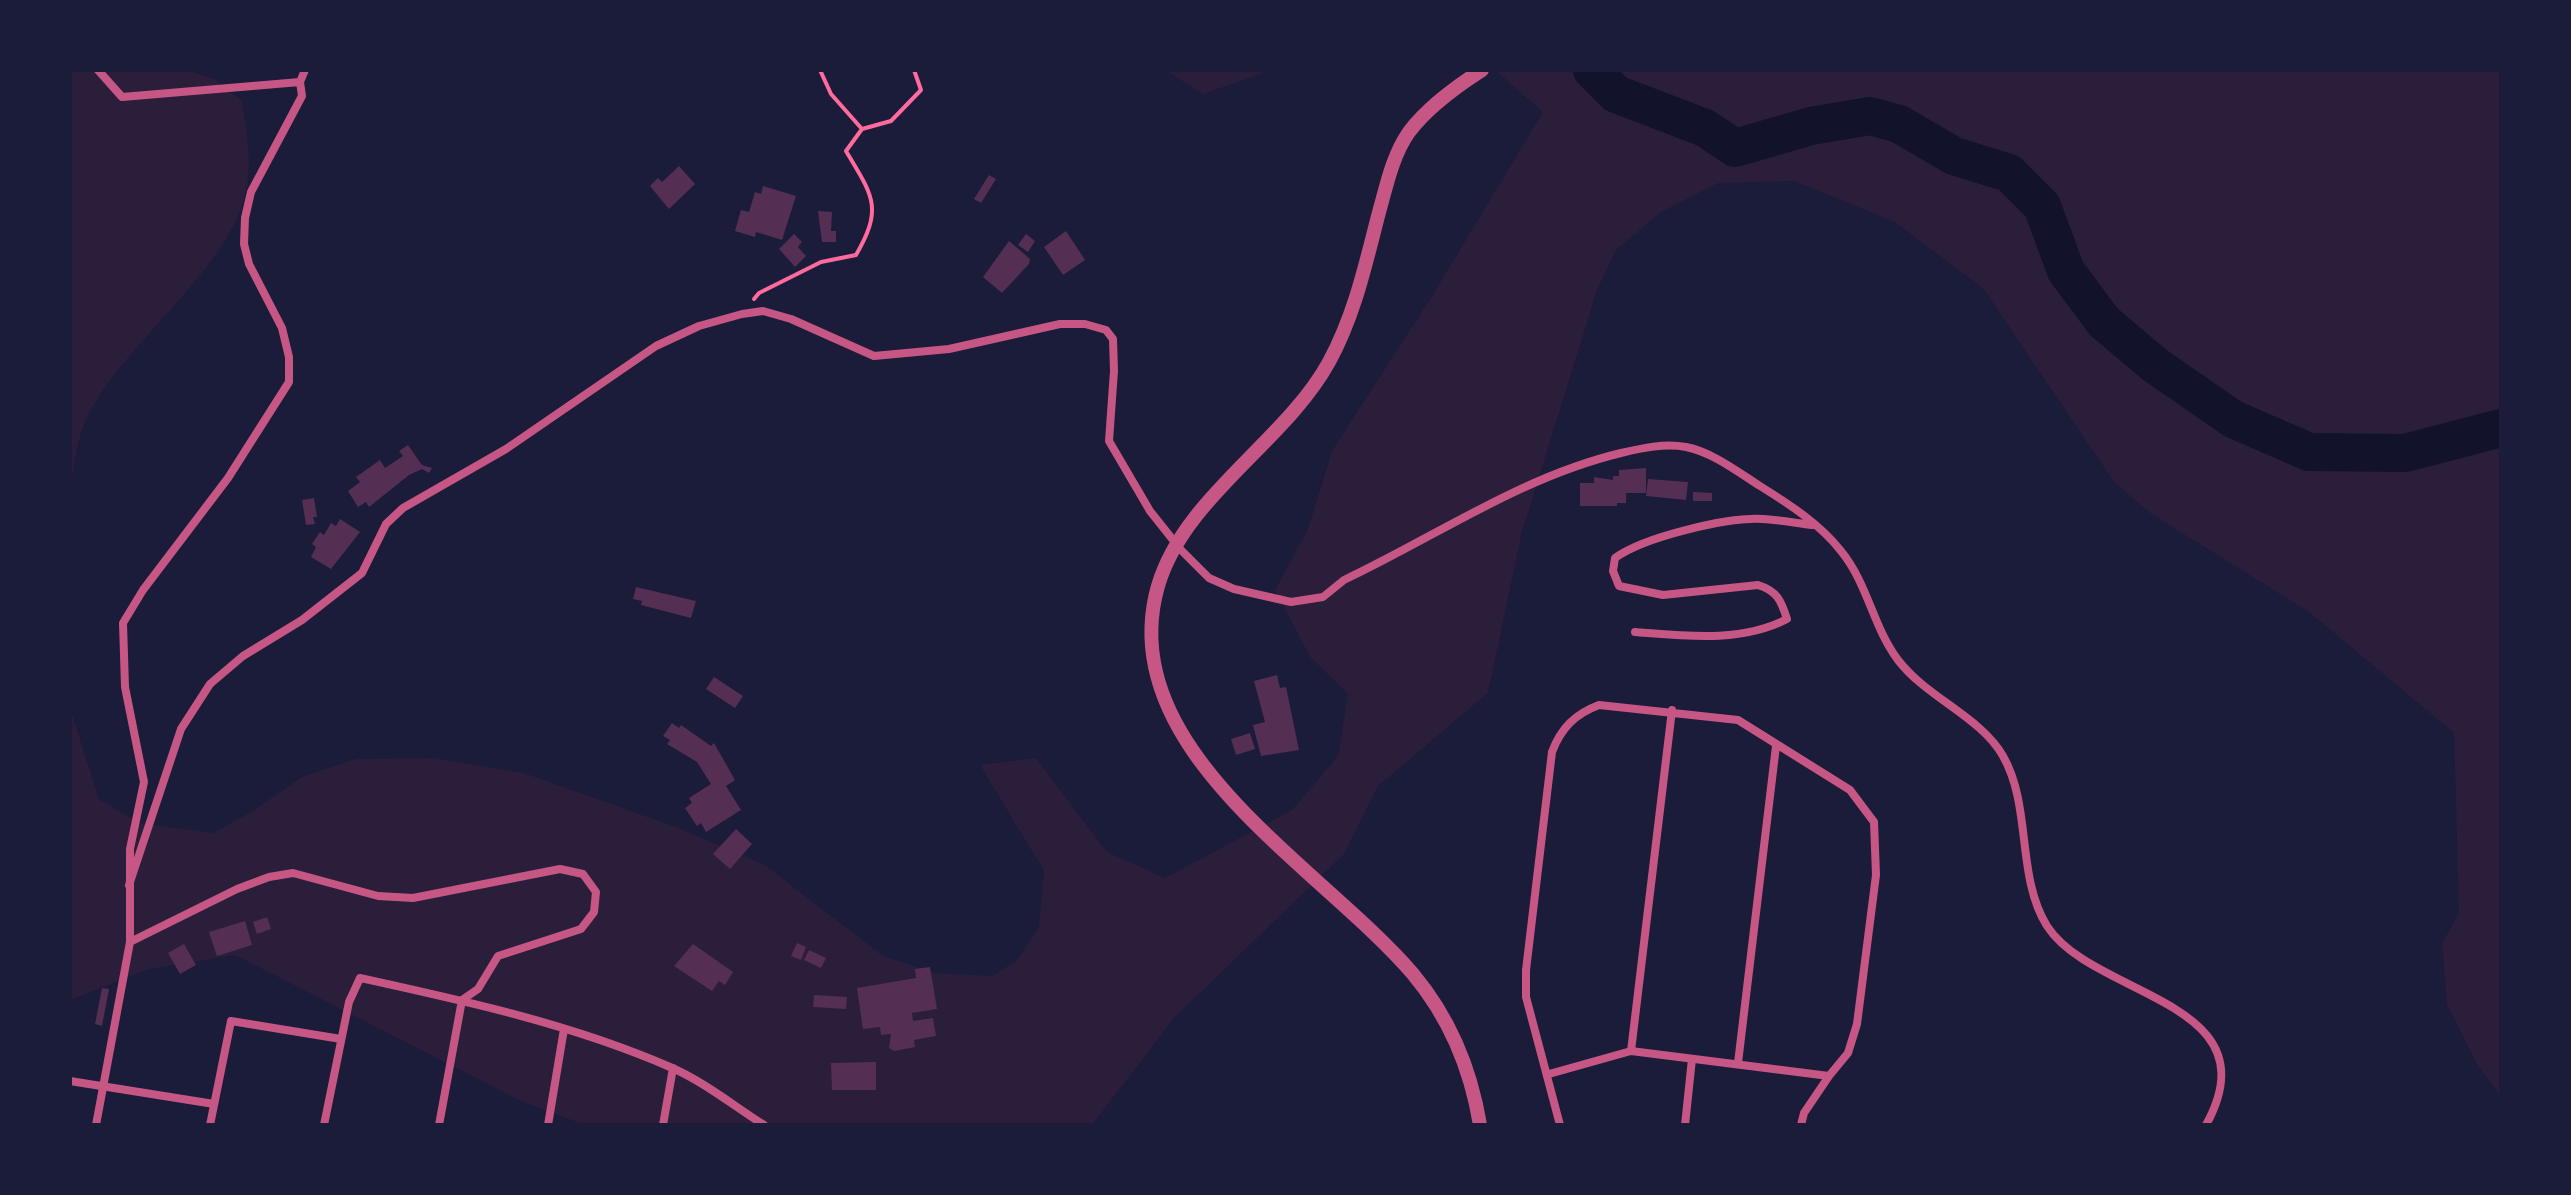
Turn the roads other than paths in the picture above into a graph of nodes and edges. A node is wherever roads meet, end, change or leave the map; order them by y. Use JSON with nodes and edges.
{"nodes":[{"id":1,"x":98,"y":70,"type":"edge"},
{"id":2,"x":305,"y":70,"type":"edge"},
{"id":3,"x":1479,"y":72,"type":"edge"},
{"id":4,"x":300,"y":82,"type":"junction"},
{"id":5,"x":1813,"y":525,"type":"junction"},
{"id":6,"x":1635,"y":632,"type":"dead end"},
{"id":7,"x":1672,"y":710,"type":"junction"},
{"id":8,"x":1776,"y":746,"type":"junction"},
{"id":9,"x":129,"y":885,"type":"junction"},
{"id":10,"x":130,"y":942,"type":"junction"},
{"id":11,"x":462,"y":1000,"type":"junction"},
{"id":12,"x":564,"y":1029,"type":"junction"},
{"id":13,"x":341,"y":1039,"type":"junction"},
{"id":14,"x":1631,"y":1051,"type":"junction"},
{"id":15,"x":1692,"y":1059,"type":"junction"},
{"id":16,"x":1738,"y":1063,"type":"junction"},
{"id":17,"x":673,"y":1068,"type":"junction"},
{"id":18,"x":1549,"y":1074,"type":"junction"},
{"id":19,"x":1829,"y":1076,"type":"junction"},
{"id":20,"x":70,"y":1081,"type":"edge"},
{"id":21,"x":104,"y":1087,"type":"junction"},
{"id":22,"x":214,"y":1104,"type":"junction"},
{"id":23,"x":96,"y":1125,"type":"edge"},
{"id":24,"x":210,"y":1125,"type":"edge"},
{"id":25,"x":324,"y":1125,"type":"edge"},
{"id":26,"x":439,"y":1125,"type":"edge"},
{"id":27,"x":548,"y":1125,"type":"edge"},
{"id":28,"x":663,"y":1125,"type":"edge"},
{"id":29,"x":764,"y":1125,"type":"edge"},
{"id":30,"x":1480,"y":1125,"type":"edge"},
{"id":31,"x":1560,"y":1125,"type":"edge"},
{"id":32,"x":1685,"y":1125,"type":"edge"},
{"id":33,"x":1801,"y":1125,"type":"edge"},
{"id":34,"x":2206,"y":1125,"type":"edge"}],
"edges":[{"from":1,"to":4,"type":"street"},
{"from":2,"to":4,"type":"street"},
{"from":3,"to":30,"type":"street"},
{"from":4,"to":9,"type":"street"},
{"from":5,"to":6,"type":"street"},
{"from":5,"to":9,"type":"street"},
{"from":5,"to":34,"type":"street"},
{"from":7,"to":8,"type":"street"},
{"from":7,"to":14,"type":"street"},
{"from":7,"to":18,"type":"street"},
{"from":8,"to":16,"type":"street"},
{"from":8,"to":19,"type":"street"},
{"from":9,"to":10,"type":"street"},
{"from":10,"to":11,"type":"street"},
{"from":10,"to":21,"type":"street"},
{"from":11,"to":12,"type":"street"},
{"from":11,"to":13,"type":"street"},
{"from":11,"to":26,"type":"street"},
{"from":12,"to":17,"type":"street"},
{"from":12,"to":27,"type":"street"},
{"from":13,"to":22,"type":"street"},
{"from":13,"to":25,"type":"street"},
{"from":14,"to":15,"type":"street"},
{"from":14,"to":18,"type":"street"},
{"from":15,"to":16,"type":"street"},
{"from":15,"to":32,"type":"street"},
{"from":16,"to":19,"type":"street"},
{"from":17,"to":28,"type":"street"},
{"from":17,"to":29,"type":"street"},
{"from":18,"to":31,"type":"street"},
{"from":19,"to":33,"type":"street"},
{"from":20,"to":21,"type":"street"},
{"from":21,"to":22,"type":"street"},
{"from":21,"to":23,"type":"street"},
{"from":22,"to":24,"type":"street"}]}
